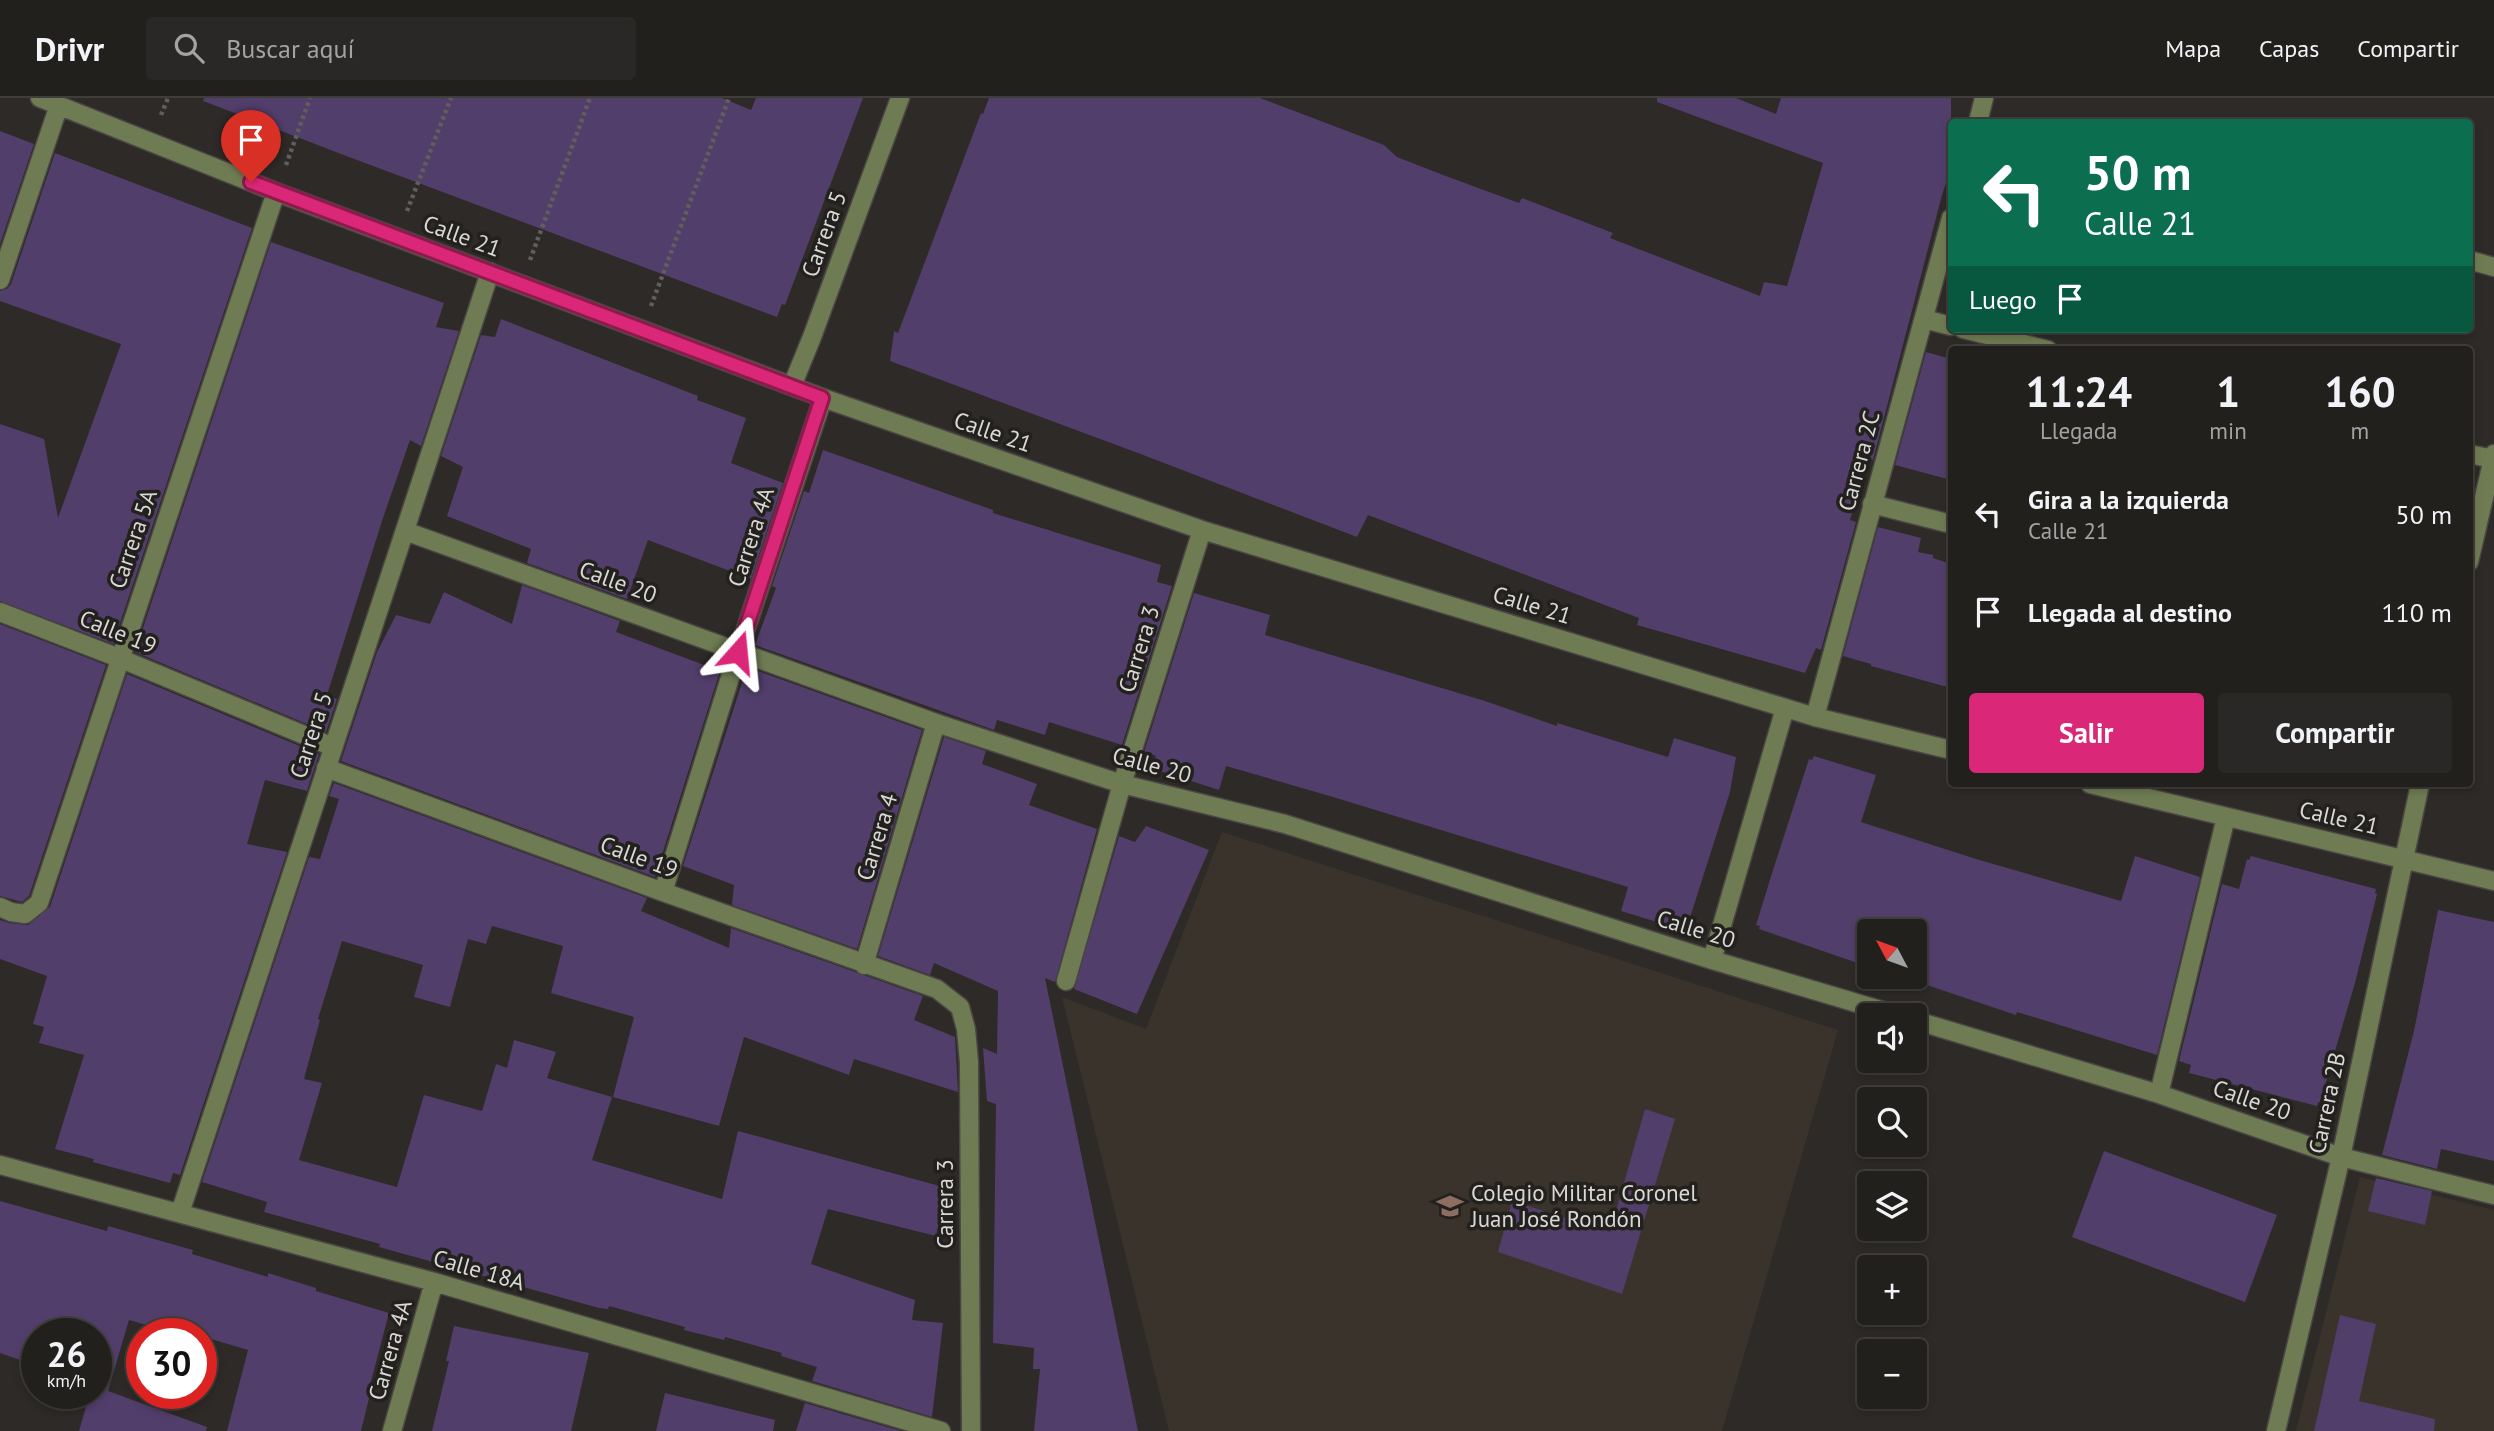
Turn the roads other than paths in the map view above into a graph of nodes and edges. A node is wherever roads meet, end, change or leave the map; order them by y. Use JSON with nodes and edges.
{"nodes":[{"id":1,"x":40,"y":98,"type":"edge"},
{"id":2,"x":900,"y":98,"type":"edge"},
{"id":3,"x":1984,"y":98,"type":"edge"},
{"id":4,"x":59,"y":105,"type":"junction"},
{"id":5,"x":1979,"y":119,"type":"edge"},
{"id":6,"x":276,"y":192,"type":"junction"},
{"id":7,"x":1948,"y":229,"type":"edge"},
{"id":8,"x":2473,"y":261,"type":"edge"},
{"id":9,"x":2494,"y":267,"type":"edge"},
{"id":10,"x":489,"y":272,"type":"junction"},
{"id":11,"x":0,"y":280,"type":"edge"},
{"id":12,"x":1924,"y":319,"type":"junction"},
{"id":13,"x":1948,"y":325,"type":"edge"},
{"id":14,"x":1979,"y":333,"type":"edge"},
{"id":15,"x":2032,"y":346,"type":"edge"},
{"id":16,"x":792,"y":386,"type":"junction"},
{"id":17,"x":822,"y":398,"type":"junction"},
{"id":18,"x":2473,"y":454,"type":"edge"},
{"id":19,"x":2493,"y":457,"type":"edge"},
{"id":20,"x":1872,"y":504,"type":"junction"},
{"id":21,"x":1948,"y":523,"type":"edge"},
{"id":22,"x":1202,"y":530,"type":"junction"},
{"id":23,"x":405,"y":531,"type":"junction"},
{"id":24,"x":2473,"y":544,"type":"edge"},
{"id":25,"x":0,"y":612,"type":"edge"},
{"id":26,"x":738,"y":652,"type":"junction"},
{"id":27,"x":119,"y":658,"type":"junction"},
{"id":28,"x":1785,"y":708,"type":"junction"},
{"id":29,"x":1815,"y":717,"type":"junction"},
{"id":30,"x":936,"y":723,"type":"junction"},
{"id":31,"x":333,"y":747,"type":"junction"},
{"id":32,"x":1948,"y":749,"type":"edge"},
{"id":33,"x":326,"y":768,"type":"junction"},
{"id":34,"x":1122,"y":783,"type":"junction"},
{"id":35,"x":2102,"y":787,"type":"edge"},
{"id":36,"x":2419,"y":787,"type":"edge"},
{"id":37,"x":2226,"y":817,"type":"junction"},
{"id":38,"x":2404,"y":859,"type":"junction"},
{"id":39,"x":2494,"y":881,"type":"edge"},
{"id":40,"x":663,"y":892,"type":"junction"},
{"id":41,"x":0,"y":907,"type":"edge"},
{"id":42,"x":1712,"y":960,"type":"junction"},
{"id":43,"x":864,"y":965,"type":"junction"},
{"id":44,"x":1066,"y":981,"type":"dead end"},
{"id":45,"x":937,"y":989,"type":"joint"},
{"id":46,"x":1857,"y":1003,"type":"edge"},
{"id":47,"x":1927,"y":1024,"type":"edge"},
{"id":48,"x":2158,"y":1094,"type":"junction"},
{"id":49,"x":2341,"y":1157,"type":"junction"},
{"id":50,"x":0,"y":1165,"type":"edge"},
{"id":51,"x":2494,"y":1195,"type":"edge"},
{"id":52,"x":180,"y":1213,"type":"junction"},
{"id":53,"x":434,"y":1282,"type":"junction"},
{"id":54,"x":392,"y":1431,"type":"edge"},
{"id":55,"x":941,"y":1431,"type":"edge"},
{"id":56,"x":971,"y":1431,"type":"edge"},
{"id":57,"x":2276,"y":1431,"type":"edge"}],
"edges":[{"from":1,"to":4,"type":"street","name":"Calle 21"},
{"from":2,"to":16,"type":"street","name":"Carrera 5"},
{"from":3,"to":5,"type":"street"},
{"from":4,"to":6,"type":"street","name":"Calle 21"},
{"from":4,"to":11,"type":"street"},
{"from":6,"to":10,"type":"street","name":"Calle 21"},
{"from":6,"to":27,"type":"street","name":"Carrera 5A"},
{"from":7,"to":12,"type":"street","name":"Carrera 2C"},
{"from":8,"to":9,"type":"street"},
{"from":10,"to":16,"type":"street","name":"Calle 21"},
{"from":10,"to":23,"type":"street","name":"Carrera 5"},
{"from":12,"to":13,"type":"street"},
{"from":12,"to":20,"type":"street","name":"Carrera 2C"},
{"from":14,"to":15,"type":"street"},
{"from":16,"to":17,"type":"street","name":"Calle 21"},
{"from":17,"to":22,"type":"street","name":"Calle 21"},
{"from":17,"to":26,"type":"street","name":"Carrera 4A"},
{"from":18,"to":19,"type":"street"},
{"from":19,"to":24,"type":"street"},
{"from":20,"to":21,"type":"street"},
{"from":20,"to":29,"type":"street","name":"Carrera 2C"},
{"from":22,"to":28,"type":"street","name":"Calle 21"},
{"from":22,"to":34,"type":"street","name":"Carrera 3"},
{"from":23,"to":26,"type":"street","name":"Calle 20"},
{"from":23,"to":31,"type":"street","name":"Carrera 5"},
{"from":25,"to":27,"type":"street","name":"Calle 19"},
{"from":26,"to":30,"type":"street","name":"Calle 20"},
{"from":26,"to":40,"type":"street","name":"Carrera 4A"},
{"from":27,"to":31,"type":"street","name":"Calle 19"},
{"from":27,"to":41,"type":"street","name":"Carrera 5A"},
{"from":28,"to":29,"type":"street","name":"Calle 21"},
{"from":28,"to":42,"type":"street"},
{"from":29,"to":32,"type":"street","name":"Calle 21"},
{"from":30,"to":34,"type":"street","name":"Calle 20"},
{"from":30,"to":43,"type":"street","name":"Carrera 4"},
{"from":31,"to":33,"type":"street","name":"Carrera 5"},
{"from":33,"to":40,"type":"street","name":"Calle 19"},
{"from":33,"to":52,"type":"street","name":"Carrera 5"},
{"from":34,"to":42,"type":"street","name":"Calle 20"},
{"from":34,"to":44,"type":"street","name":"Carrera 3"},
{"from":35,"to":37,"type":"street","name":"Calle 21"},
{"from":36,"to":38,"type":"street","name":"Carrera 2B"},
{"from":37,"to":38,"type":"street","name":"Calle 21"},
{"from":37,"to":48,"type":"street"},
{"from":38,"to":39,"type":"street","name":"Calle 21"},
{"from":38,"to":49,"type":"street","name":"Carrera 2B"},
{"from":40,"to":43,"type":"street","name":"Calle 19"},
{"from":42,"to":46,"type":"street","name":"Calle 20"},
{"from":43,"to":45,"type":"street","name":"Calle 19"},
{"from":45,"to":56,"type":"street","name":"Carrera 3"},
{"from":47,"to":48,"type":"street","name":"Calle 20"},
{"from":48,"to":49,"type":"street","name":"Calle 20"},
{"from":49,"to":51,"type":"street","name":"Calle 20"},
{"from":49,"to":57,"type":"street","name":"Carrera 2B"},
{"from":50,"to":52,"type":"street","name":"Calle 18A"},
{"from":52,"to":53,"type":"street","name":"Calle 18A"},
{"from":53,"to":54,"type":"street","name":"Carrera 4A"},
{"from":53,"to":55,"type":"street","name":"Calle 18A"}]}
